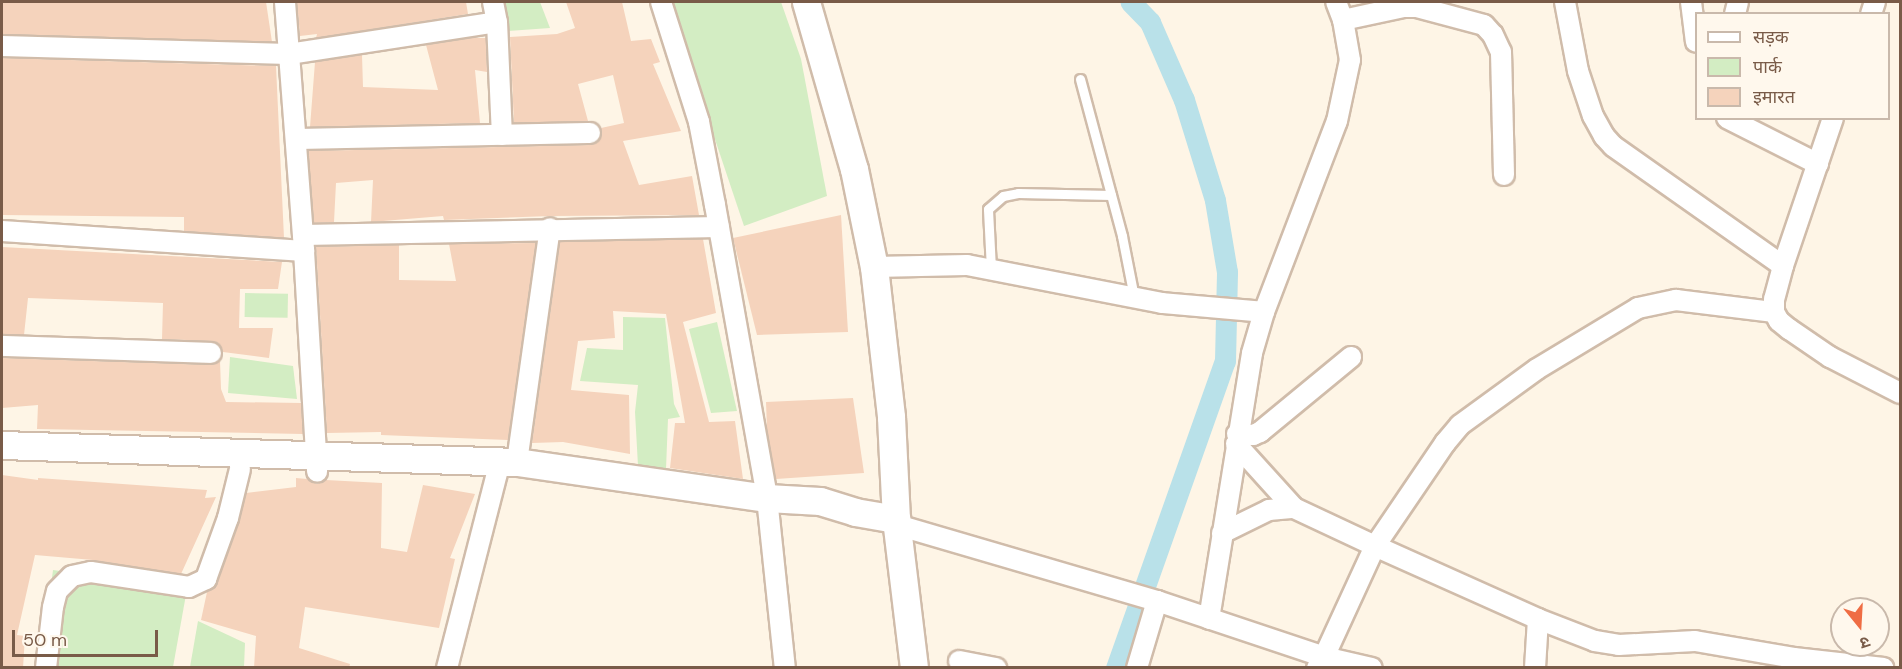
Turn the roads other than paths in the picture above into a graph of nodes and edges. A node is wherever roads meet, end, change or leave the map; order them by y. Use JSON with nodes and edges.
{"nodes":[{"id":1,"x":285,"y":2,"type":"edge"},
{"id":2,"x":493,"y":2,"type":"edge"},
{"id":3,"x":661,"y":2,"type":"edge"},
{"id":4,"x":807,"y":2,"type":"edge"},
{"id":5,"x":1565,"y":2,"type":"edge"},
{"id":6,"x":1691,"y":2,"type":"edge"},
{"id":7,"x":1340,"y":11,"type":"edge"},
{"id":8,"x":497,"y":22,"type":"junction"},
{"id":9,"x":1695,"y":34,"type":"edge"},
{"id":10,"x":2,"y":46,"type":"edge"},
{"id":11,"x":289,"y":54,"type":"junction"},
{"id":12,"x":1080,"y":79,"type":"dead end"},
{"id":13,"x":1731,"y":120,"type":"edge"},
{"id":14,"x":1832,"y":120,"type":"edge"},
{"id":15,"x":590,"y":133,"type":"dead end"},
{"id":16,"x":502,"y":135,"type":"junction"},
{"id":17,"x":296,"y":140,"type":"junction"},
{"id":18,"x":1818,"y":164,"type":"junction"},
{"id":19,"x":1504,"y":175,"type":"dead end"},
{"id":20,"x":1111,"y":195,"type":"junction"},
{"id":21,"x":718,"y":227,"type":"junction"},
{"id":22,"x":550,"y":228,"type":"junction"},
{"id":23,"x":2,"y":231,"type":"edge"},
{"id":24,"x":304,"y":243,"type":"junction"},
{"id":25,"x":1783,"y":266,"type":"junction"},
{"id":26,"x":874,"y":267,"type":"junction"},
{"id":27,"x":991,"y":270,"type":"junction"},
{"id":28,"x":1134,"y":297,"type":"junction"},
{"id":29,"x":1264,"y":312,"type":"junction"},
{"id":30,"x":1774,"y":312,"type":"junction"},
{"id":31,"x":2,"y":346,"type":"edge"},
{"id":32,"x":210,"y":353,"type":"dead end"},
{"id":33,"x":1351,"y":357,"type":"dead end"},
{"id":34,"x":1900,"y":393,"type":"edge"},
{"id":35,"x":1236,"y":439,"type":"junction"},
{"id":36,"x":2,"y":444,"type":"edge"},
{"id":37,"x":2,"y":462,"type":"edge"},
{"id":38,"x":316,"y":463,"type":"junction"},
{"id":39,"x":504,"y":468,"type":"junction"},
{"id":40,"x":240,"y":469,"type":"junction"},
{"id":41,"x":767,"y":507,"type":"junction"},
{"id":42,"x":1294,"y":508,"type":"junction"},
{"id":43,"x":896,"y":522,"type":"junction"},
{"id":44,"x":1222,"y":533,"type":"junction"},
{"id":45,"x":1375,"y":546,"type":"junction"},
{"id":46,"x":1157,"y":601,"type":"junction"},
{"id":47,"x":1209,"y":619,"type":"junction"},
{"id":48,"x":1538,"y":619,"type":"junction"},
{"id":49,"x":959,"y":661,"type":"dead end"},
{"id":50,"x":1321,"y":662,"type":"edge"},
{"id":51,"x":46,"y":668,"type":"edge"},
{"id":52,"x":447,"y":668,"type":"edge"},
{"id":53,"x":785,"y":668,"type":"edge"},
{"id":54,"x":914,"y":668,"type":"edge"},
{"id":55,"x":996,"y":668,"type":"edge"},
{"id":56,"x":1137,"y":668,"type":"edge"},
{"id":57,"x":1372,"y":668,"type":"edge"},
{"id":58,"x":1535,"y":668,"type":"edge"},
{"id":59,"x":1883,"y":668,"type":"edge"}],
"edges":[{"from":1,"to":11,"type":"street"},
{"from":2,"to":8,"type":"street"},
{"from":3,"to":21,"type":"street"},
{"from":4,"to":26,"type":"street"},
{"from":5,"to":25,"type":"street"},
{"from":6,"to":9,"type":"street"},
{"from":7,"to":19,"type":"street"},
{"from":7,"to":29,"type":"street"},
{"from":8,"to":11,"type":"street"},
{"from":8,"to":16,"type":"street"},
{"from":10,"to":11,"type":"street"},
{"from":11,"to":17,"type":"street"},
{"from":12,"to":20,"type":"lane"},
{"from":13,"to":18,"type":"street"},
{"from":14,"to":18,"type":"street"},
{"from":15,"to":16,"type":"street"},
{"from":16,"to":17,"type":"street"},
{"from":17,"to":24,"type":"street"},
{"from":18,"to":25,"type":"street"},
{"from":20,"to":27,"type":"lane"},
{"from":20,"to":28,"type":"lane"},
{"from":21,"to":22,"type":"street"},
{"from":21,"to":41,"type":"street"},
{"from":22,"to":24,"type":"street"},
{"from":22,"to":39,"type":"street"},
{"from":23,"to":24,"type":"street"},
{"from":24,"to":38,"type":"street"},
{"from":25,"to":30,"type":"street"},
{"from":26,"to":27,"type":"street"},
{"from":26,"to":43,"type":"street"},
{"from":27,"to":28,"type":"street"},
{"from":28,"to":29,"type":"street"},
{"from":29,"to":35,"type":"street"},
{"from":30,"to":34,"type":"street"},
{"from":30,"to":45,"type":"street"},
{"from":31,"to":32,"type":"street"},
{"from":33,"to":35,"type":"street"},
{"from":35,"to":42,"type":"street"},
{"from":35,"to":44,"type":"street"},
{"from":36,"to":38,"type":"street"},
{"from":37,"to":40,"type":"street"},
{"from":38,"to":39,"type":"street"},
{"from":38,"to":40,"type":"street"},
{"from":39,"to":41,"type":"street"},
{"from":39,"to":52,"type":"street"},
{"from":40,"to":51,"type":"street"},
{"from":41,"to":43,"type":"street"},
{"from":41,"to":53,"type":"street"},
{"from":42,"to":44,"type":"street"},
{"from":42,"to":45,"type":"street"},
{"from":43,"to":46,"type":"street"},
{"from":43,"to":54,"type":"street"},
{"from":44,"to":47,"type":"street"},
{"from":45,"to":48,"type":"street"},
{"from":45,"to":50,"type":"street"},
{"from":46,"to":47,"type":"street"},
{"from":46,"to":56,"type":"street"},
{"from":47,"to":50,"type":"street"},
{"from":48,"to":58,"type":"street"},
{"from":48,"to":59,"type":"street"},
{"from":49,"to":55,"type":"street"},
{"from":50,"to":57,"type":"street"}]}
